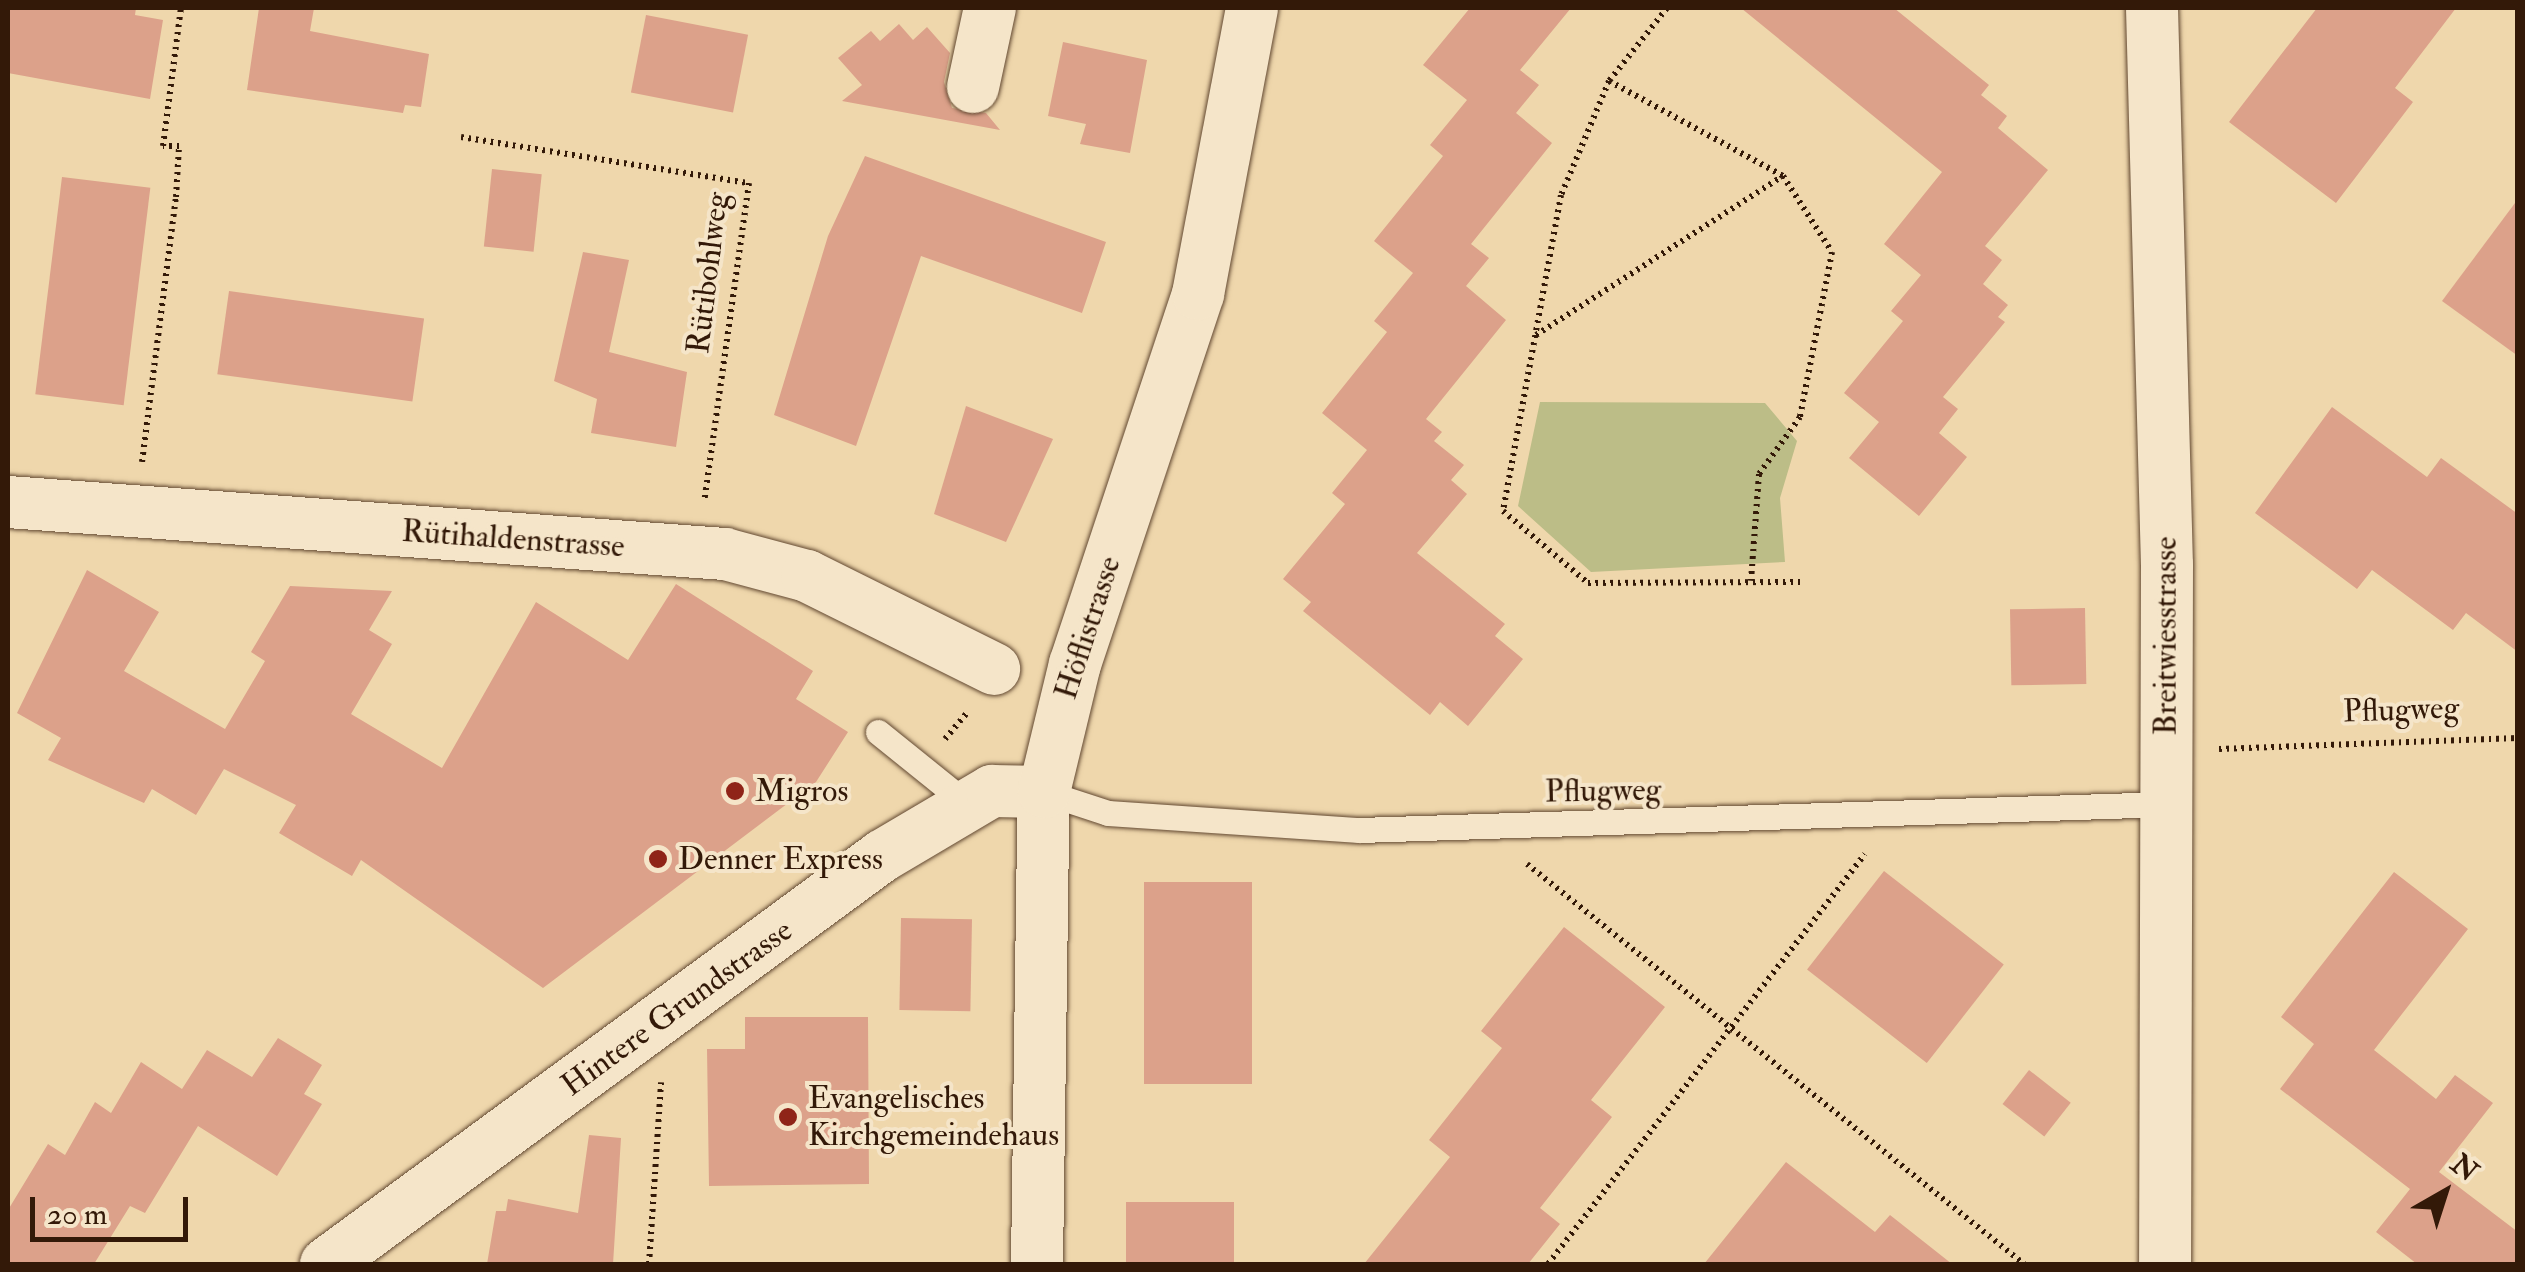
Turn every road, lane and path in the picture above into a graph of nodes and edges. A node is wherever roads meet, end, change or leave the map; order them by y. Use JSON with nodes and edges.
{"nodes":[{"id":1,"x":181,"y":8,"type":"edge"},
{"id":2,"x":990,"y":8,"type":"edge"},
{"id":3,"x":1252,"y":8,"type":"edge"},
{"id":4,"x":1668,"y":8,"type":"edge"},
{"id":5,"x":2152,"y":8,"type":"edge"},
{"id":6,"x":1609,"y":81,"type":"junction"},
{"id":7,"x":974,"y":88,"type":"dead end"},
{"id":8,"x":460,"y":136,"type":"dead end"},
{"id":9,"x":1783,"y":176,"type":"junction"},
{"id":10,"x":1534,"y":336,"type":"junction"},
{"id":11,"x":144,"y":448,"type":"dead end"},
{"id":12,"x":8,"y":502,"type":"edge"},
{"id":13,"x":714,"y":514,"type":"dead end"},
{"id":14,"x":1752,"y":580,"type":"junction"},
{"id":15,"x":1800,"y":582,"type":"dead end"},
{"id":16,"x":994,"y":669,"type":"dead end"},
{"id":17,"x":878,"y":732,"type":"dead end"},
{"id":18,"x":2518,"y":738,"type":"edge"},
{"id":19,"x":2167,"y":750,"type":"junction"},
{"id":20,"x":1044,"y":792,"type":"junction"},
{"id":21,"x":966,"y":803,"type":"junction"},
{"id":22,"x":2168,"y":804,"type":"junction"},
{"id":23,"x":1893,"y":817,"type":"junction"},
{"id":24,"x":1480,"y":826,"type":"junction"},
{"id":25,"x":1732,"y":1027,"type":"junction"},
{"id":26,"x":638,"y":1039,"type":"junction"},
{"id":27,"x":326,"y":1264,"type":"edge"},
{"id":28,"x":648,"y":1264,"type":"edge"},
{"id":29,"x":1037,"y":1264,"type":"edge"},
{"id":30,"x":1548,"y":1264,"type":"edge"},
{"id":31,"x":2024,"y":1264,"type":"edge"},
{"id":32,"x":2165,"y":1264,"type":"edge"}],
"edges":[{"from":1,"to":11,"type":"path"},
{"from":2,"to":7,"type":"street"},
{"from":3,"to":20,"type":"street","name":"Höflistrasse"},
{"from":4,"to":6,"type":"path"},
{"from":5,"to":19,"type":"street","name":"Breitwiesstrasse"},
{"from":6,"to":9,"type":"path"},
{"from":6,"to":10,"type":"path"},
{"from":8,"to":13,"type":"path","name":"Rütibohlweg"},
{"from":9,"to":10,"type":"path"},
{"from":9,"to":14,"type":"path"},
{"from":10,"to":14,"type":"path"},
{"from":12,"to":16,"type":"street","name":"Rütihaldenstrasse"},
{"from":14,"to":15,"type":"path"},
{"from":17,"to":21,"type":"lane"},
{"from":18,"to":19,"type":"path","name":"Pflugweg"},
{"from":19,"to":22,"type":"street","name":"Breitwiesstrasse"},
{"from":20,"to":21,"type":"street","name":"Hintere Grundstrasse"},
{"from":20,"to":24,"type":"lane","name":"Pflugweg"},
{"from":20,"to":29,"type":"street","name":"Höflistrasse"},
{"from":21,"to":26,"type":"street","name":"Hintere Grundstrasse"},
{"from":22,"to":23,"type":"lane","name":"Pflugweg"},
{"from":22,"to":32,"type":"street","name":"Breitwiesstrasse"},
{"from":23,"to":24,"type":"lane","name":"Pflugweg"},
{"from":23,"to":25,"type":"path"},
{"from":24,"to":25,"type":"path"},
{"from":25,"to":30,"type":"path"},
{"from":25,"to":31,"type":"path"},
{"from":26,"to":27,"type":"street","name":"Hintere Grundstrasse"},
{"from":26,"to":28,"type":"path"}]}
